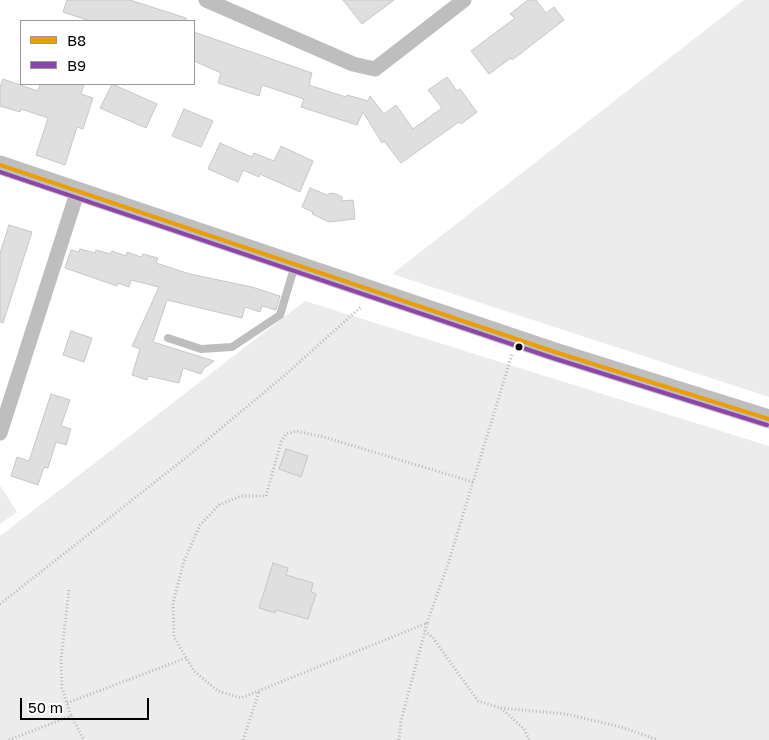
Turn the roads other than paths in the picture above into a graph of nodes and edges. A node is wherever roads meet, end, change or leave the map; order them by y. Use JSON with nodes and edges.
{"nodes":[{"id":1,"x":206,"y":0,"type":"edge"},
{"id":2,"x":464,"y":0,"type":"edge"},
{"id":3,"x":0,"y":165,"type":"edge"},
{"id":4,"x":78,"y":190,"type":"junction"},
{"id":5,"x":295,"y":264,"type":"junction"},
{"id":6,"x":168,"y":338,"type":"dead end"},
{"id":7,"x":769,"y":420,"type":"edge"},
{"id":8,"x":0,"y":433,"type":"edge"}],
"edges":[{"from":1,"to":2,"type":"street"},
{"from":3,"to":4,"type":"street"},
{"from":4,"to":5,"type":"street"},
{"from":4,"to":8,"type":"street"},
{"from":5,"to":6,"type":"lane"},
{"from":5,"to":7,"type":"street"}]}
